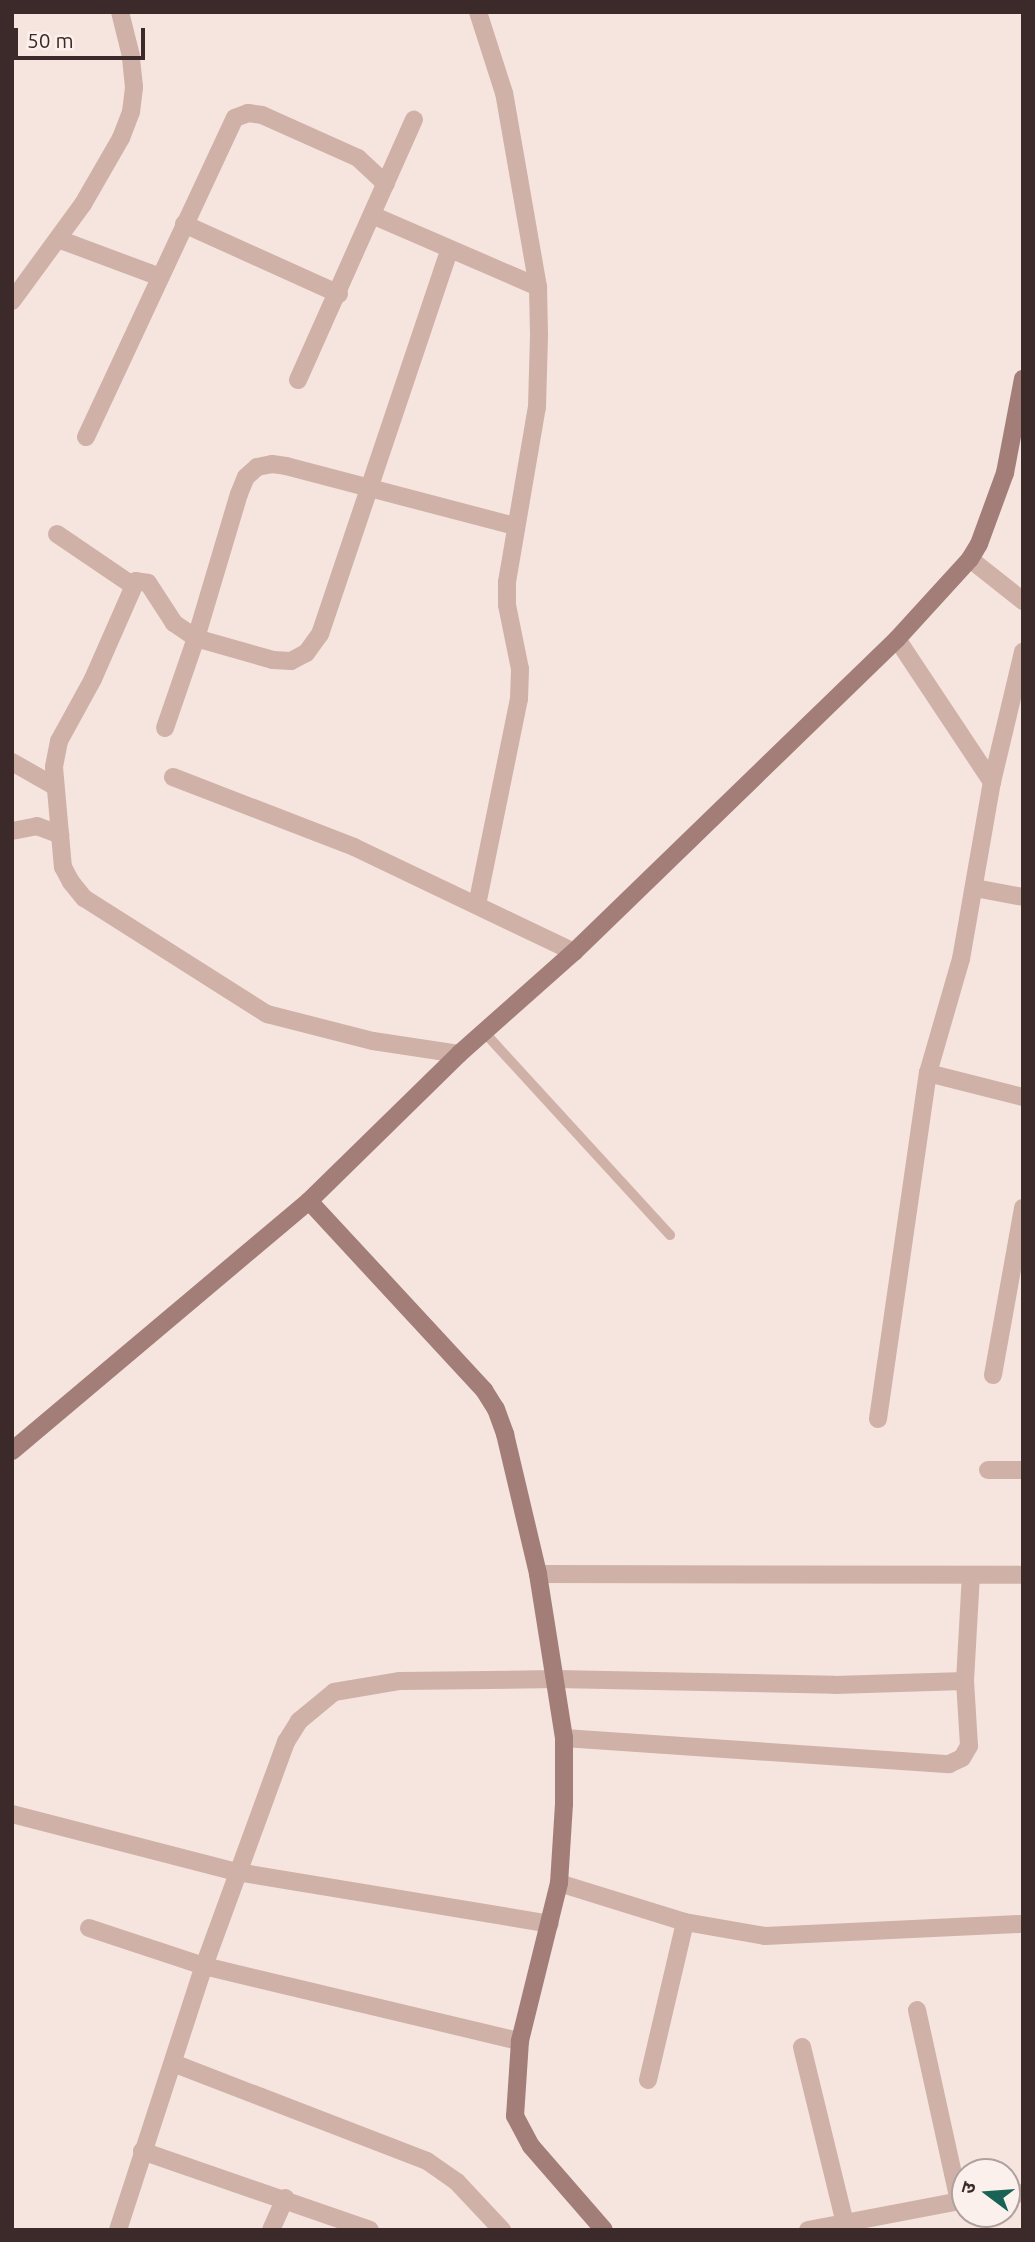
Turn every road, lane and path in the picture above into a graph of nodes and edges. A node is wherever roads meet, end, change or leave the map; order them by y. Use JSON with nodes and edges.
{"nodes":[{"id":1,"x":120,"y":12,"type":"edge"},
{"id":2,"x":478,"y":12,"type":"edge"},
{"id":3,"x":414,"y":120,"type":"dead end"},
{"id":4,"x":386,"y":184,"type":"junction"},
{"id":5,"x":372,"y":215,"type":"junction"},
{"id":6,"x":184,"y":224,"type":"junction"},
{"id":7,"x":58,"y":239,"type":"junction"},
{"id":8,"x":449,"y":251,"type":"junction"},
{"id":9,"x":160,"y":277,"type":"junction"},
{"id":10,"x":538,"y":287,"type":"junction"},
{"id":11,"x":339,"y":294,"type":"junction"},
{"id":12,"x":12,"y":301,"type":"edge"},
{"id":13,"x":1023,"y":379,"type":"edge"},
{"id":14,"x":298,"y":380,"type":"dead end"},
{"id":15,"x":86,"y":437,"type":"dead end"},
{"id":16,"x":369,"y":489,"type":"junction"},
{"id":17,"x":515,"y":526,"type":"junction"},
{"id":18,"x":57,"y":534,"type":"dead end"},
{"id":19,"x":970,"y":558,"type":"junction"},
{"id":20,"x":132,"y":585,"type":"junction"},
{"id":21,"x":1023,"y":601,"type":"edge"},
{"id":22,"x":196,"y":638,"type":"junction"},
{"id":23,"x":897,"y":639,"type":"junction"},
{"id":24,"x":1023,"y":652,"type":"edge"},
{"id":25,"x":165,"y":728,"type":"dead end"},
{"id":26,"x":12,"y":762,"type":"edge"},
{"id":27,"x":173,"y":777,"type":"dead end"},
{"id":28,"x":992,"y":782,"type":"junction"},
{"id":29,"x":54,"y":786,"type":"junction"},
{"id":30,"x":12,"y":831,"type":"edge"},
{"id":31,"x":60,"y":835,"type":"junction"},
{"id":32,"x":975,"y":888,"type":"junction"},
{"id":33,"x":1023,"y":897,"type":"edge"},
{"id":34,"x":477,"y":905,"type":"junction"},
{"id":35,"x":574,"y":952,"type":"junction"},
{"id":36,"x":485,"y":1033,"type":"junction"},
{"id":37,"x":459,"y":1054,"type":"junction"},
{"id":38,"x":928,"y":1073,"type":"junction"},
{"id":39,"x":1023,"y":1097,"type":"edge"},
{"id":40,"x":309,"y":1201,"type":"junction"},
{"id":41,"x":1023,"y":1209,"type":"edge"},
{"id":42,"x":670,"y":1235,"type":"dead end"},
{"id":43,"x":993,"y":1375,"type":"dead end"},
{"id":44,"x":878,"y":1419,"type":"dead end"},
{"id":45,"x":12,"y":1451,"type":"edge"},
{"id":46,"x":988,"y":1470,"type":"dead end"},
{"id":47,"x":1023,"y":1470,"type":"edge"},
{"id":48,"x":536,"y":1568,"type":"junction"},
{"id":49,"x":971,"y":1575,"type":"junction"},
{"id":50,"x":1023,"y":1575,"type":"edge"},
{"id":51,"x":556,"y":1679,"type":"junction"},
{"id":52,"x":965,"y":1681,"type":"junction"},
{"id":53,"x":564,"y":1738,"type":"junction"},
{"id":54,"x":12,"y":1814,"type":"edge"},
{"id":55,"x":237,"y":1872,"type":"junction"},
{"id":56,"x":559,"y":1883,"type":"junction"},
{"id":57,"x":685,"y":1922,"type":"junction"},
{"id":58,"x":550,"y":1924,"type":"junction"},
{"id":59,"x":1023,"y":1924,"type":"edge"},
{"id":60,"x":89,"y":1928,"type":"dead end"},
{"id":61,"x":204,"y":1966,"type":"junction"},
{"id":62,"x":917,"y":2010,"type":"dead end"},
{"id":63,"x":520,"y":2041,"type":"junction"},
{"id":64,"x":802,"y":2047,"type":"dead end"},
{"id":65,"x":173,"y":2063,"type":"junction"},
{"id":66,"x":648,"y":2080,"type":"dead end"},
{"id":67,"x":142,"y":2151,"type":"junction"},
{"id":68,"x":952,"y":2158,"type":"edge"},
{"id":69,"x":285,"y":2198,"type":"junction"},
{"id":70,"x":951,"y":2202,"type":"edge"},
{"id":71,"x":845,"y":2223,"type":"junction"},
{"id":72,"x":595,"y":2227,"type":"edge"},
{"id":73,"x":118,"y":2230,"type":"edge"},
{"id":74,"x":271,"y":2230,"type":"edge"},
{"id":75,"x":370,"y":2230,"type":"edge"},
{"id":76,"x":502,"y":2230,"type":"edge"},
{"id":77,"x":808,"y":2230,"type":"edge"}],
"edges":[{"from":1,"to":7,"type":"street"},
{"from":2,"to":10,"type":"street"},
{"from":3,"to":4,"type":"street"},
{"from":4,"to":5,"type":"street"},
{"from":4,"to":6,"type":"street"},
{"from":5,"to":8,"type":"street"},
{"from":5,"to":11,"type":"street"},
{"from":6,"to":9,"type":"street"},
{"from":6,"to":11,"type":"street"},
{"from":7,"to":9,"type":"street"},
{"from":7,"to":12,"type":"street"},
{"from":8,"to":10,"type":"street"},
{"from":8,"to":16,"type":"street"},
{"from":9,"to":15,"type":"street"},
{"from":10,"to":17,"type":"street"},
{"from":11,"to":14,"type":"street"},
{"from":13,"to":19,"type":"street"},
{"from":16,"to":17,"type":"street"},
{"from":16,"to":22,"type":"street"},
{"from":16,"to":22,"type":"street"},
{"from":17,"to":34,"type":"street"},
{"from":18,"to":20,"type":"street"},
{"from":19,"to":21,"type":"street"},
{"from":19,"to":23,"type":"street"},
{"from":20,"to":22,"type":"street"},
{"from":20,"to":29,"type":"street"},
{"from":22,"to":25,"type":"street"},
{"from":23,"to":28,"type":"street"},
{"from":23,"to":35,"type":"street"},
{"from":24,"to":28,"type":"street"},
{"from":26,"to":29,"type":"street"},
{"from":27,"to":34,"type":"street"},
{"from":28,"to":32,"type":"street"},
{"from":29,"to":31,"type":"street"},
{"from":30,"to":31,"type":"street"},
{"from":31,"to":37,"type":"street"},
{"from":32,"to":33,"type":"street"},
{"from":32,"to":38,"type":"street"},
{"from":34,"to":35,"type":"street"},
{"from":35,"to":36,"type":"street"},
{"from":36,"to":37,"type":"street"},
{"from":36,"to":42,"type":"lane"},
{"from":37,"to":40,"type":"street"},
{"from":38,"to":39,"type":"street"},
{"from":38,"to":44,"type":"street"},
{"from":40,"to":45,"type":"street"},
{"from":40,"to":48,"type":"street"},
{"from":41,"to":43,"type":"street"},
{"from":46,"to":47,"type":"street"},
{"from":48,"to":49,"type":"street"},
{"from":48,"to":51,"type":"street"},
{"from":49,"to":50,"type":"street"},
{"from":49,"to":52,"type":"street"},
{"from":51,"to":52,"type":"street"},
{"from":51,"to":53,"type":"street"},
{"from":51,"to":55,"type":"street"},
{"from":52,"to":53,"type":"street"},
{"from":53,"to":56,"type":"street"},
{"from":54,"to":55,"type":"street"},
{"from":55,"to":58,"type":"street"},
{"from":55,"to":61,"type":"street"},
{"from":56,"to":57,"type":"street"},
{"from":56,"to":58,"type":"street"},
{"from":57,"to":59,"type":"street"},
{"from":57,"to":66,"type":"street"},
{"from":58,"to":63,"type":"street"},
{"from":60,"to":61,"type":"street"},
{"from":61,"to":63,"type":"street"},
{"from":61,"to":65,"type":"street"},
{"from":62,"to":68,"type":"street"},
{"from":63,"to":72,"type":"street"},
{"from":64,"to":71,"type":"street"},
{"from":65,"to":67,"type":"street"},
{"from":65,"to":76,"type":"street"},
{"from":67,"to":69,"type":"street"},
{"from":67,"to":73,"type":"street"},
{"from":69,"to":74,"type":"street"},
{"from":69,"to":75,"type":"street"},
{"from":70,"to":71,"type":"street"},
{"from":71,"to":77,"type":"street"}]}
